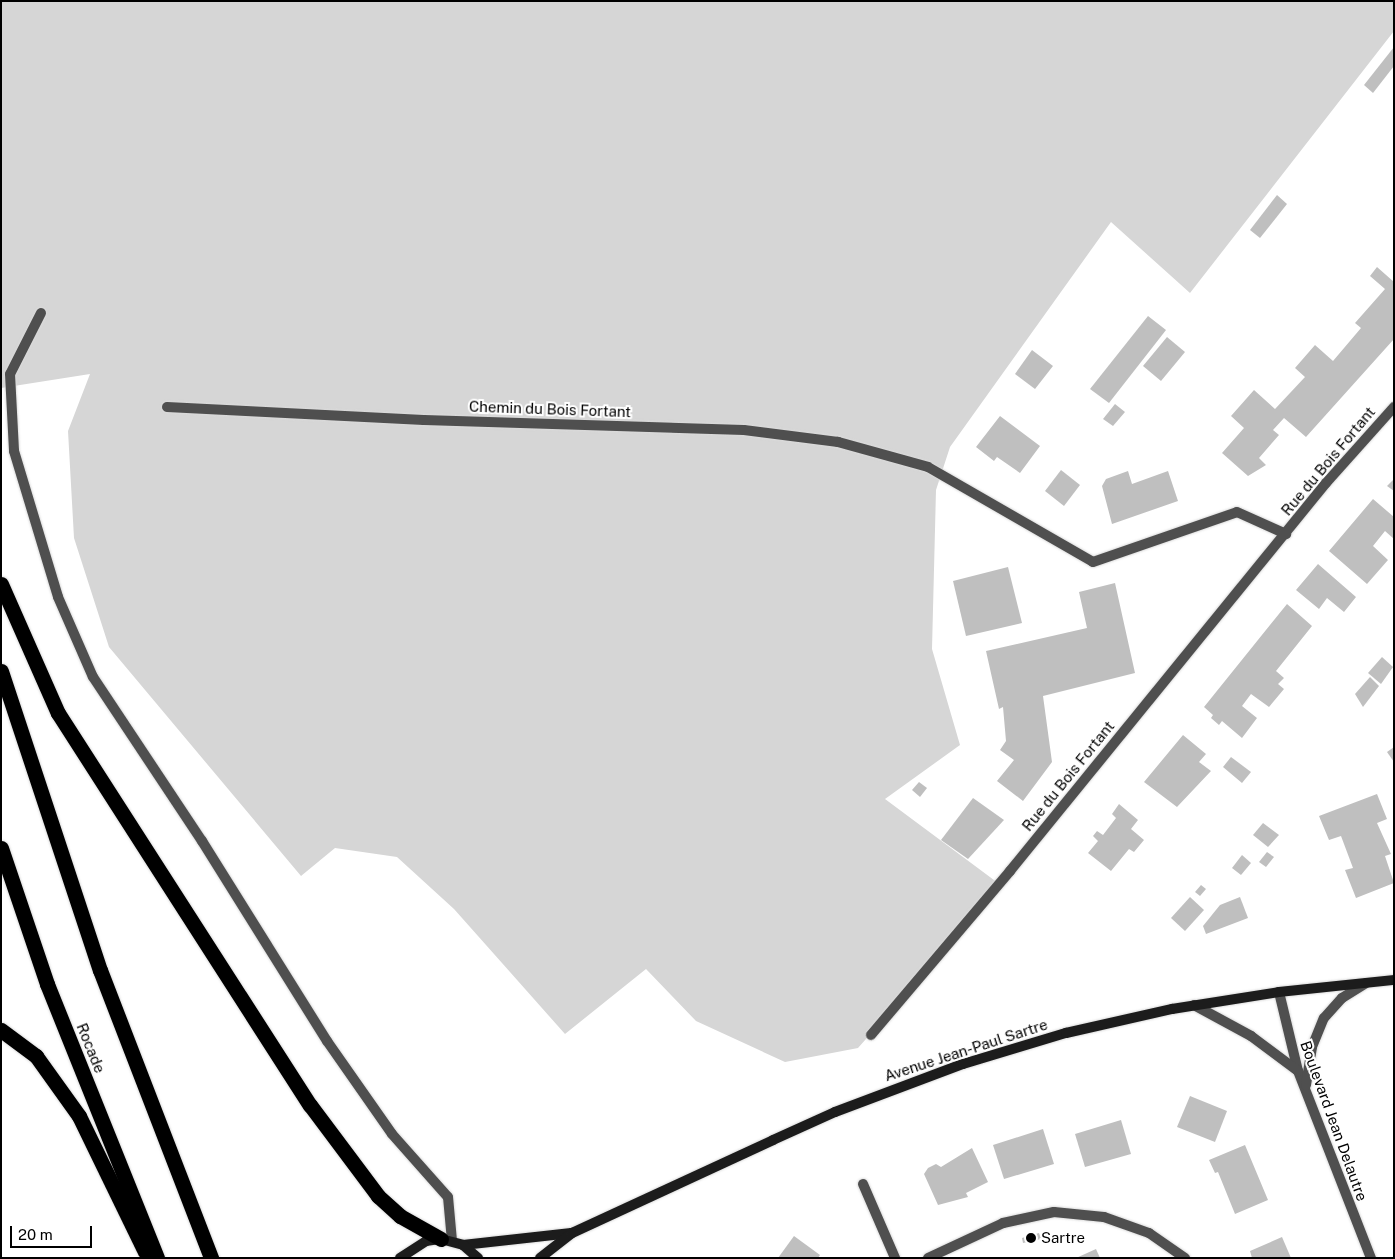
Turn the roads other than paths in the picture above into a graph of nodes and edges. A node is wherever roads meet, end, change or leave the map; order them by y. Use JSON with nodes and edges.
{"nodes":[{"id":1,"x":41,"y":313,"type":"dead end"},
{"id":2,"x":167,"y":407,"type":"dead end"},
{"id":3,"x":1394,"y":407,"type":"edge"},
{"id":4,"x":928,"y":467,"type":"joint"},
{"id":5,"x":1286,"y":534,"type":"junction"},
{"id":6,"x":1,"y":584,"type":"edge"},
{"id":7,"x":1,"y":671,"type":"edge"},
{"id":8,"x":1,"y":848,"type":"edge"},
{"id":9,"x":1394,"y":980,"type":"edge"},
{"id":10,"x":1366,"y":983,"type":"junction"},
{"id":11,"x":1279,"y":992,"type":"junction"},
{"id":12,"x":1194,"y":1005,"type":"junction"},
{"id":13,"x":1,"y":1030,"type":"edge"},
{"id":14,"x":871,"y":1035,"type":"dead end"},
{"id":15,"x":1298,"y":1071,"type":"junction"},
{"id":16,"x":1306,"y":1089,"type":"junction"},
{"id":17,"x":863,"y":1184,"type":"dead end"},
{"id":18,"x":572,"y":1233,"type":"junction"},
{"id":19,"x":447,"y":1240,"type":"junction"},
{"id":20,"x":463,"y":1245,"type":"junction"},
{"id":21,"x":148,"y":1258,"type":"edge"},
{"id":22,"x":157,"y":1258,"type":"edge"},
{"id":23,"x":212,"y":1258,"type":"edge"},
{"id":24,"x":400,"y":1258,"type":"edge"},
{"id":25,"x":478,"y":1258,"type":"edge"},
{"id":26,"x":540,"y":1258,"type":"edge"},
{"id":27,"x":895,"y":1258,"type":"edge"},
{"id":28,"x":928,"y":1258,"type":"edge"},
{"id":29,"x":1185,"y":1258,"type":"edge"},
{"id":30,"x":1371,"y":1258,"type":"edge"}],
"edges":[{"from":1,"to":19,"type":"street"},
{"from":2,"to":4,"type":"street","name":"Chemin du Bois Fortant"},
{"from":3,"to":5,"type":"street","name":"Rue du Bois Fortant"},
{"from":4,"to":5,"type":"street","name":"Rue du Bois Fortant"},
{"from":5,"to":14,"type":"street","name":"Rue du Bois Fortant"},
{"from":6,"to":19,"type":"highway"},
{"from":7,"to":23,"type":"highway"},
{"from":8,"to":22,"type":"highway","name":"Rocade"},
{"from":9,"to":10,"type":"street","name":"Avenue Jean-Paul Sartre"},
{"from":10,"to":11,"type":"street","name":"Avenue Jean-Paul Sartre"},
{"from":10,"to":16,"type":"street"},
{"from":11,"to":12,"type":"street","name":"Avenue Jean-Paul Sartre"},
{"from":11,"to":15,"type":"street","name":"Boulevard Jean Delautre"},
{"from":12,"to":15,"type":"street"},
{"from":12,"to":18,"type":"street","name":"Avenue Jean-Paul Sartre"},
{"from":13,"to":21,"type":"highway"},
{"from":15,"to":16,"type":"street","name":"Boulevard Jean Delautre"},
{"from":16,"to":30,"type":"street","name":"Boulevard Jean Delautre"},
{"from":17,"to":27,"type":"street"},
{"from":18,"to":20,"type":"street","name":"Avenue Jean-Paul Sartre"},
{"from":18,"to":26,"type":"street","name":"Avenue Jean-Paul Sartre"},
{"from":19,"to":20,"type":"street"},
{"from":19,"to":24,"type":"street"},
{"from":20,"to":25,"type":"street"},
{"from":28,"to":29,"type":"street"}]}
